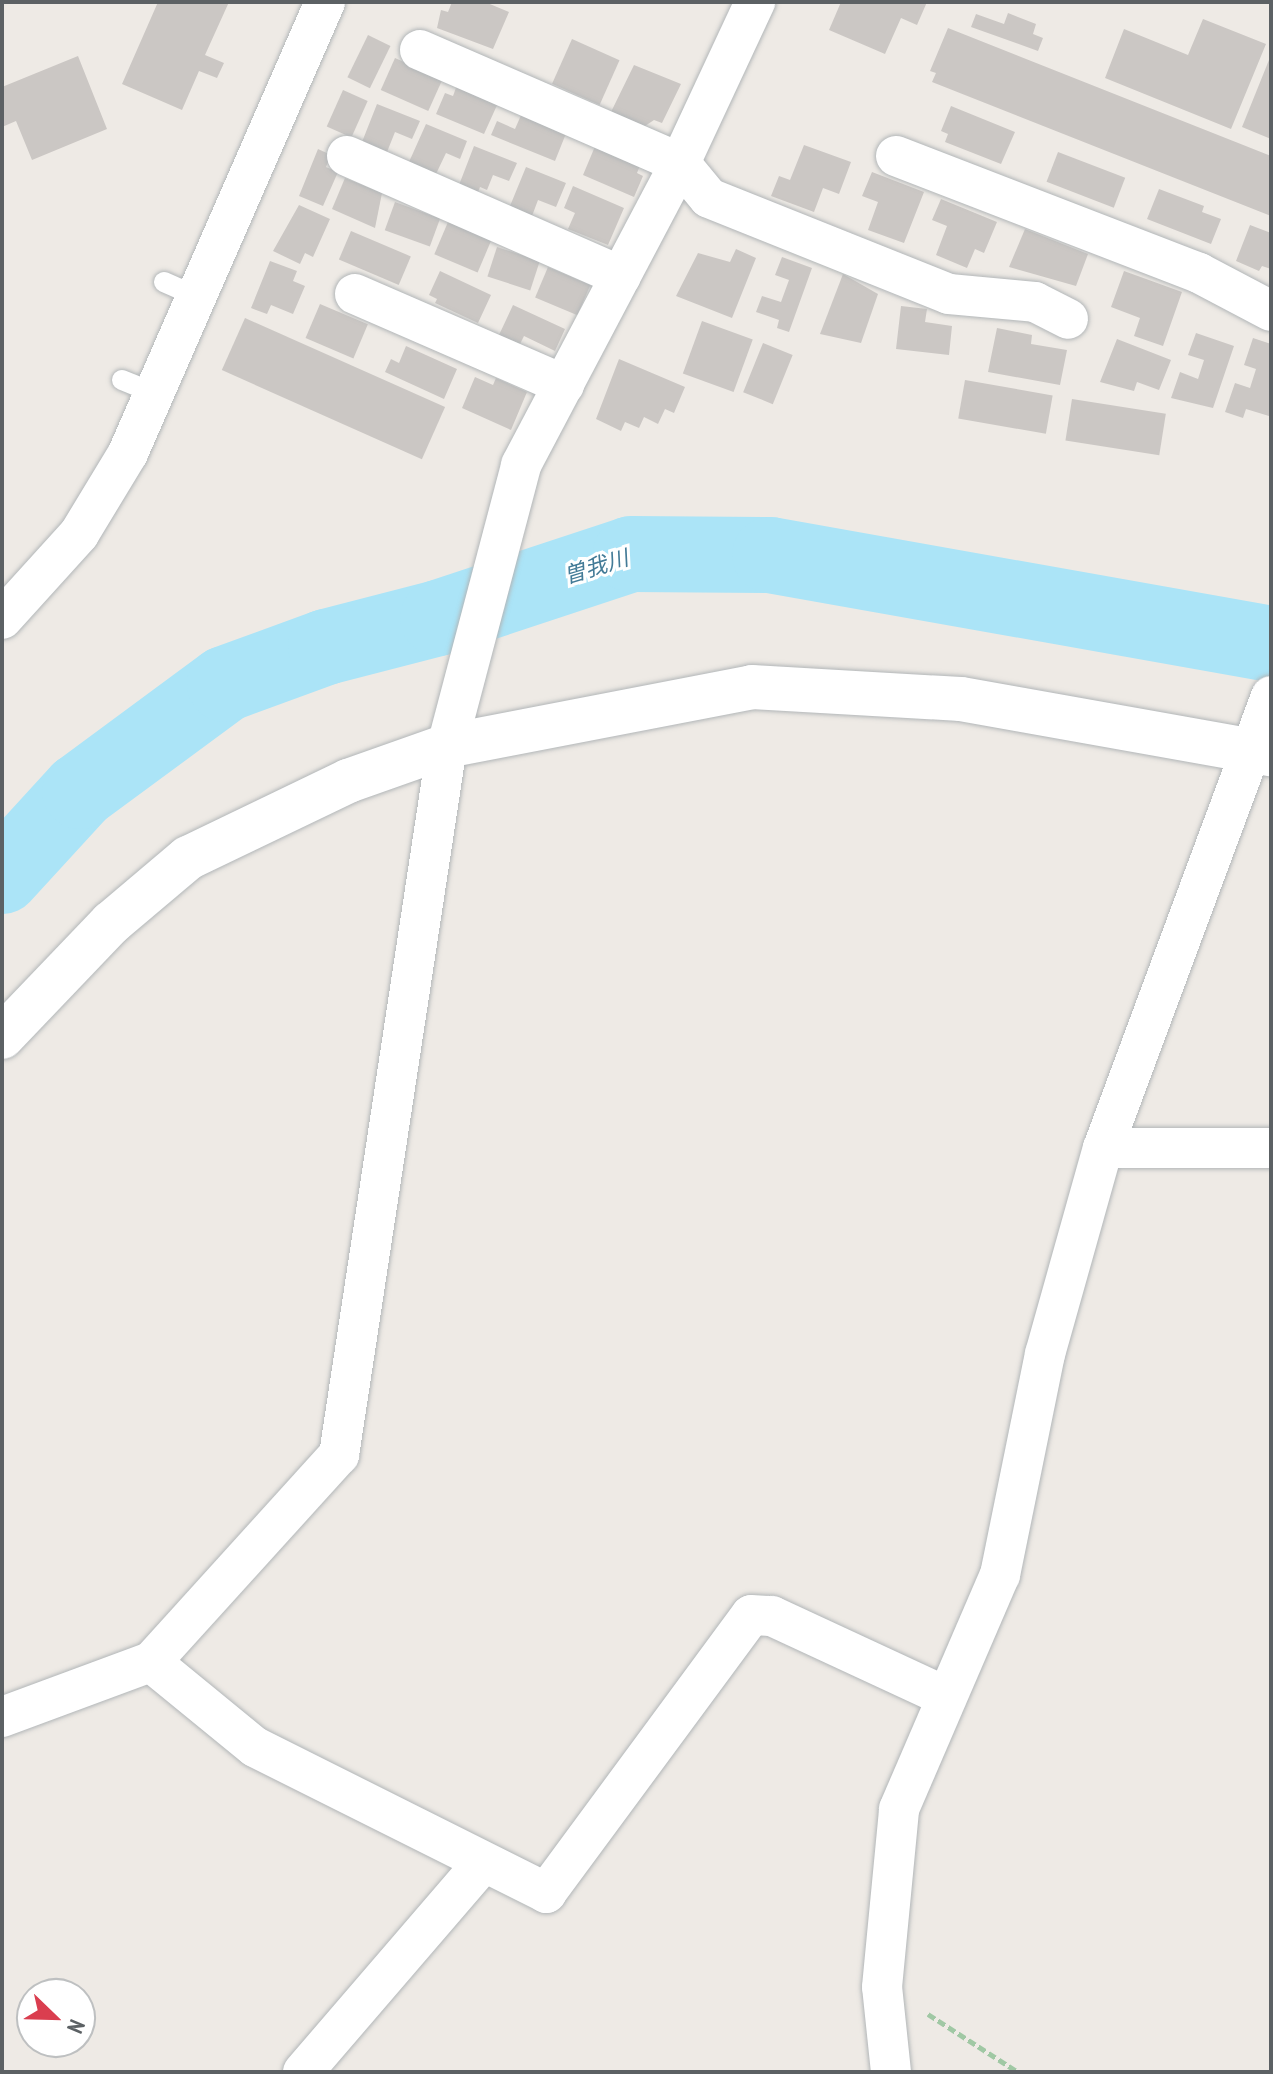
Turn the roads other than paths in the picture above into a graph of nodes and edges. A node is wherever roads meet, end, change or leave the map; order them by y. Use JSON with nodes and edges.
{"nodes":[{"id":1,"x":325,"y":2,"type":"edge"},
{"id":2,"x":755,"y":2,"type":"edge"},
{"id":3,"x":420,"y":50,"type":"dead end"},
{"id":4,"x":347,"y":156,"type":"dead end"},
{"id":5,"x":896,"y":156,"type":"dead end"},
{"id":6,"x":680,"y":163,"type":"junction"},
{"id":7,"x":621,"y":276,"type":"junction"},
{"id":8,"x":355,"y":294,"type":"dead end"},
{"id":9,"x":1271,"y":311,"type":"edge"},
{"id":10,"x":1068,"y":319,"type":"dead end"},
{"id":11,"x":564,"y":385,"type":"junction"},
{"id":12,"x":2,"y":619,"type":"edge"},
{"id":13,"x":452,"y":727,"type":"junction"},
{"id":14,"x":1263,"y":732,"type":"edge"},
{"id":15,"x":2,"y":1037,"type":"edge"},
{"id":16,"x":1103,"y":1148,"type":"junction"},
{"id":17,"x":1271,"y":1148,"type":"edge"},
{"id":18,"x":151,"y":1662,"type":"junction"},
{"id":19,"x":944,"y":1696,"type":"junction"},
{"id":20,"x":2,"y":1717,"type":"edge"},
{"id":21,"x":483,"y":1863,"type":"junction"},
{"id":22,"x":303,"y":2072,"type":"edge"},
{"id":23,"x":891,"y":2072,"type":"edge"}],
"edges":[{"from":1,"to":12,"type":"street"},
{"from":2,"to":6,"type":"street"},
{"from":3,"to":6,"type":"street"},
{"from":4,"to":7,"type":"street"},
{"from":5,"to":9,"type":"street"},
{"from":6,"to":7,"type":"street"},
{"from":6,"to":10,"type":"street"},
{"from":7,"to":11,"type":"street"},
{"from":8,"to":11,"type":"street"},
{"from":11,"to":13,"type":"street"},
{"from":13,"to":14,"type":"street"},
{"from":13,"to":15,"type":"street"},
{"from":13,"to":18,"type":"street"},
{"from":14,"to":16,"type":"street"},
{"from":16,"to":17,"type":"street"},
{"from":16,"to":19,"type":"street"},
{"from":18,"to":20,"type":"street"},
{"from":18,"to":21,"type":"street"},
{"from":19,"to":21,"type":"street"},
{"from":19,"to":23,"type":"street"},
{"from":21,"to":22,"type":"street"}]}
